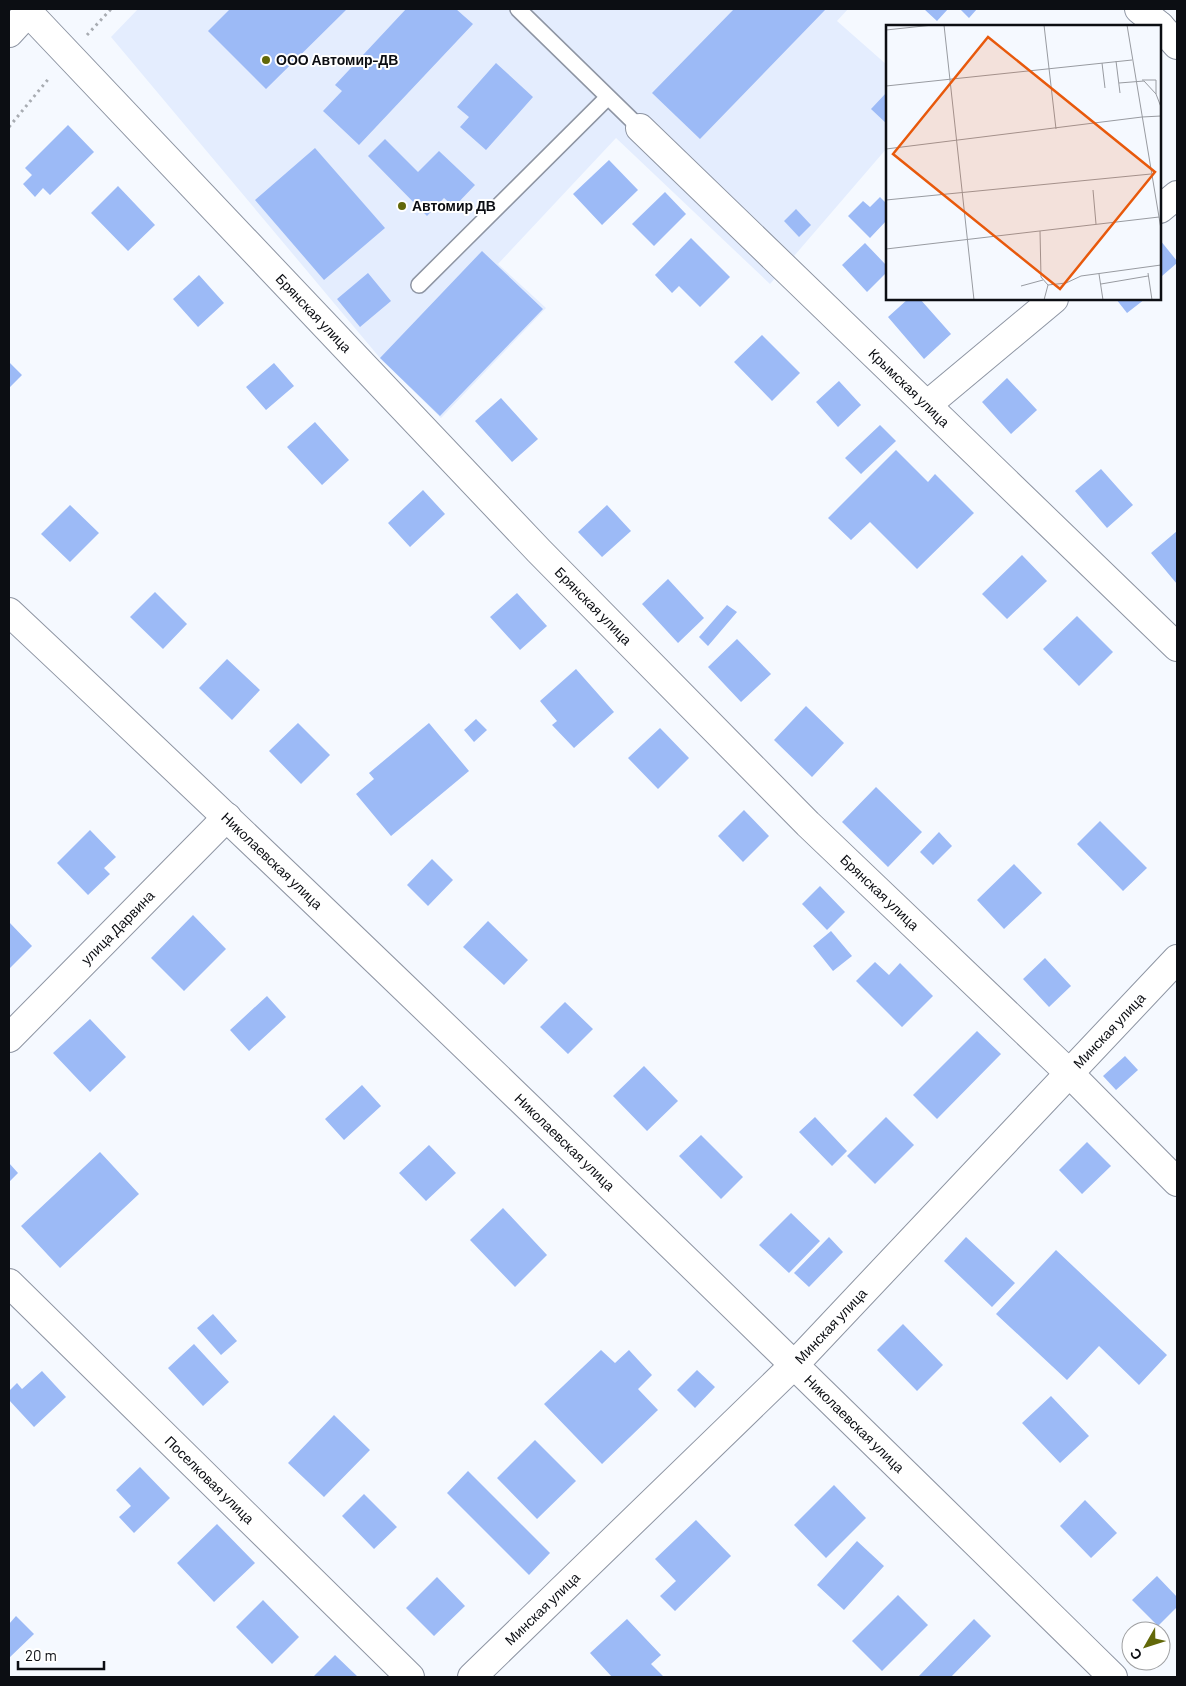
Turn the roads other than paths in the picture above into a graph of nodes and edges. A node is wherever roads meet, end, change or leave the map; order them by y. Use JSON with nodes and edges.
{"nodes":[{"id":1,"x":518,"y":9,"type":"edge"},
{"id":2,"x":1139,"y":9,"type":"edge"},
{"id":3,"x":29,"y":10,"type":"edge"},
{"id":4,"x":1159,"y":25,"type":"edge"},
{"id":5,"x":1161,"y":27,"type":"edge"},
{"id":6,"x":9,"y":33,"type":"edge"},
{"id":7,"x":1177,"y":45,"type":"edge"},
{"id":8,"x":608,"y":97,"type":"junction"},
{"id":9,"x":640,"y":128,"type":"joint"},
{"id":10,"x":1177,"y":195,"type":"edge"},
{"id":11,"x":1161,"y":209,"type":"edge"},
{"id":12,"x":419,"y":285,"type":"dead end"},
{"id":13,"x":1053,"y":300,"type":"edge"},
{"id":14,"x":927,"y":406,"type":"junction"},
{"id":15,"x":9,"y":612,"type":"edge"},
{"id":16,"x":1177,"y":647,"type":"edge"},
{"id":17,"x":226,"y":817,"type":"junction"},
{"id":18,"x":1177,"y":960,"type":"edge"},
{"id":19,"x":9,"y":1038,"type":"edge"},
{"id":20,"x":1069,"y":1073,"type":"junction"},
{"id":21,"x":1177,"y":1182,"type":"edge"},
{"id":22,"x":9,"y":1283,"type":"edge"},
{"id":23,"x":794,"y":1364,"type":"junction"},
{"id":24,"x":410,"y":1677,"type":"edge"},
{"id":25,"x":472,"y":1677,"type":"edge"},
{"id":26,"x":1114,"y":1677,"type":"edge"}],
"edges":[{"from":1,"to":8,"type":"lane"},
{"from":2,"to":4,"type":"main road"},
{"from":3,"to":6,"type":"main road"},
{"from":3,"to":20,"type":"main road","name":"Брянская улица"},
{"from":5,"to":7,"type":"main road"},
{"from":8,"to":9,"type":"lane"},
{"from":8,"to":12,"type":"lane"},
{"from":9,"to":14,"type":"main road","name":"Крымская улица"},
{"from":10,"to":11,"type":"main road"},
{"from":13,"to":14,"type":"main road"},
{"from":14,"to":16,"type":"main road","name":"Крымская улица"},
{"from":15,"to":17,"type":"main road","name":"Николаевская улица"},
{"from":17,"to":19,"type":"main road","name":"улица Дарвина"},
{"from":17,"to":23,"type":"main road","name":"Николаевская улица"},
{"from":18,"to":20,"type":"main road","name":"Минская улица"},
{"from":20,"to":21,"type":"main road","name":"Брянская улица"},
{"from":20,"to":23,"type":"main road","name":"Минская улица"},
{"from":22,"to":24,"type":"main road","name":"Поселковая улица"},
{"from":23,"to":25,"type":"main road","name":"Минская улица"},
{"from":23,"to":26,"type":"main road","name":"Николаевская улица"}]}
